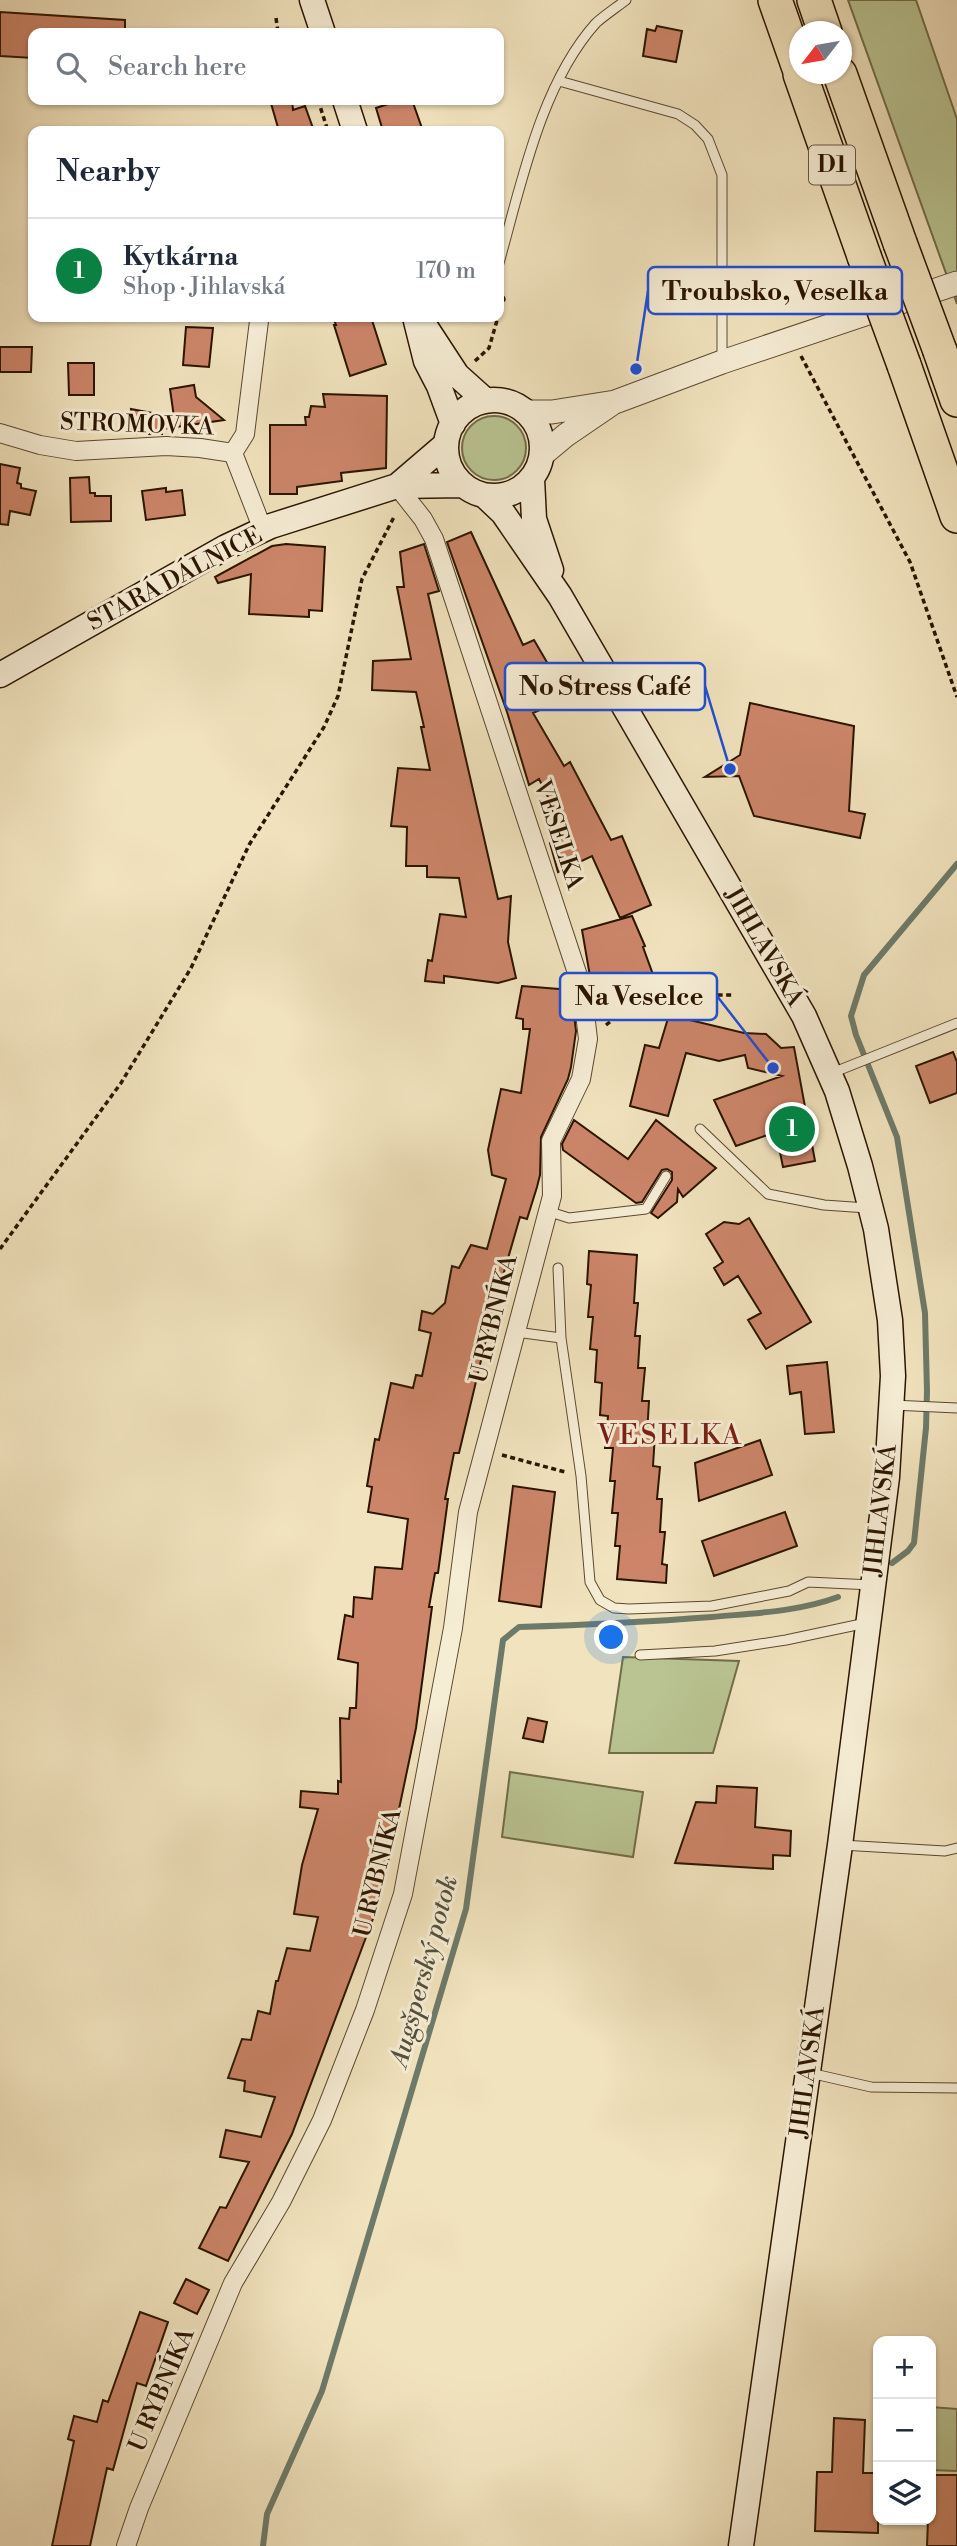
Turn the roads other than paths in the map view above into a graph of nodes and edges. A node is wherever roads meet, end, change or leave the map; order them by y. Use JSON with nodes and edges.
{"nodes":[{"id":1,"x":312,"y":0,"type":"edge"},
{"id":2,"x":626,"y":0,"type":"edge"},
{"id":3,"x":775,"y":0,"type":"edge"},
{"id":4,"x":814,"y":0,"type":"edge"},
{"id":5,"x":821,"y":21,"type":"edge"},
{"id":6,"x":321,"y":28,"type":"edge"},
{"id":7,"x":789,"y":40,"type":"edge"},
{"id":8,"x":559,"y":81,"type":"junction"},
{"id":9,"x":804,"y":84,"type":"edge"},
{"id":10,"x":844,"y":84,"type":"edge"},
{"id":11,"x":347,"y":105,"type":"edge"},
{"id":12,"x":353,"y":126,"type":"edge"},
{"id":13,"x":504,"y":245,"type":"edge"},
{"id":14,"x":957,"y":283,"type":"edge"},
{"id":15,"x":259,"y":322,"type":"edge"},
{"id":16,"x":418,"y":322,"type":"edge"},
{"id":17,"x":420,"y":322,"type":"edge"},
{"id":18,"x":722,"y":362,"type":"junction"},
{"id":19,"x":957,"y":400,"type":"edge"},
{"id":20,"x":486,"y":401,"type":"junction"},
{"id":21,"x":615,"y":402,"type":"junction"},
{"id":22,"x":526,"y":412,"type":"junction"},
{"id":23,"x":0,"y":433,"type":"edge"},
{"id":24,"x":449,"y":434,"type":"junction"},
{"id":25,"x":233,"y":453,"type":"junction"},
{"id":26,"x":542,"y":455,"type":"junction"},
{"id":27,"x":532,"y":479,"type":"junction"},
{"id":28,"x":397,"y":486,"type":"junction"},
{"id":29,"x":474,"y":490,"type":"junction"},
{"id":30,"x":957,"y":516,"type":"edge"},
{"id":31,"x":263,"y":530,"type":"junction"},
{"id":32,"x":560,"y":596,"type":"junction"},
{"id":33,"x":0,"y":676,"type":"edge"},
{"id":34,"x":957,"y":1023,"type":"edge"},
{"id":35,"x":830,"y":1074,"type":"junction"},
{"id":36,"x":700,"y":1129,"type":"dead end"},
{"id":37,"x":666,"y":1176,"type":"dead end"},
{"id":38,"x":871,"y":1208,"type":"junction"},
{"id":39,"x":547,"y":1211,"type":"junction"},
{"id":40,"x":558,"y":1268,"type":"dead end"},
{"id":41,"x":516,"y":1332,"type":"junction"},
{"id":42,"x":561,"y":1338,"type":"junction"},
{"id":43,"x":891,"y":1405,"type":"junction"},
{"id":44,"x":957,"y":1408,"type":"edge"},
{"id":45,"x":872,"y":1585,"type":"junction"},
{"id":46,"x":867,"y":1623,"type":"junction"},
{"id":47,"x":640,"y":1655,"type":"dead end"},
{"id":48,"x":840,"y":1845,"type":"junction"},
{"id":49,"x":957,"y":1848,"type":"edge"},
{"id":50,"x":808,"y":2073,"type":"junction"},
{"id":51,"x":957,"y":2088,"type":"edge"},
{"id":52,"x":126,"y":2546,"type":"edge"},
{"id":53,"x":741,"y":2546,"type":"edge"}],
"edges":[{"from":1,"to":6,"type":"main road"},
{"from":2,"to":8,"type":"lane"},
{"from":3,"to":7,"type":"highway","number":"D1"},
{"from":4,"to":5,"type":"highway"},
{"from":8,"to":13,"type":"lane"},
{"from":8,"to":18,"type":"lane"},
{"from":9,"to":30,"type":"highway","number":"D1","bridge":true},
{"from":10,"to":19,"type":"highway","number":"D1","bridge":true},
{"from":11,"to":12,"type":"main road"},
{"from":14,"to":18,"type":"street"},
{"from":15,"to":25,"type":"street","name":"STROMOVKA"},
{"from":16,"to":24,"type":"main road","name":"JIHLAVSKÁ"},
{"from":17,"to":20,"type":"main road","name":"JIHLAVSKÁ"},
{"from":18,"to":21,"type":"street"},
{"from":20,"to":22,"type":"main road","name":"JIHLAVSKÁ"},
{"from":20,"to":24,"type":"main road"},
{"from":21,"to":22,"type":"street"},
{"from":21,"to":26,"type":"street"},
{"from":22,"to":26,"type":"main road"},
{"from":23,"to":25,"type":"street","name":"STROMOVKA"},
{"from":24,"to":28,"type":"main road","name":"STARÁ DÁLNICE"},
{"from":24,"to":29,"type":"main road","name":"JIHLAVSKÁ"},
{"from":25,"to":31,"type":"street","name":"STROMOVKA"},
{"from":26,"to":27,"type":"main road","name":"JIHLAVSKÁ"},
{"from":27,"to":29,"type":"main road"},
{"from":27,"to":32,"type":"main road","name":"JIHLAVSKÁ"},
{"from":28,"to":29,"type":"main road","name":"STARÁ DÁLNICE"},
{"from":28,"to":31,"type":"main road","name":"STARÁ DÁLNICE"},
{"from":28,"to":39,"type":"street","name":"VESELKA"},
{"from":29,"to":32,"type":"main road","name":"JIHLAVSKÁ"},
{"from":31,"to":33,"type":"main road","name":"STARÁ DÁLNICE"},
{"from":32,"to":35,"type":"main road","name":"JIHLAVSKÁ"},
{"from":34,"to":35,"type":"lane"},
{"from":35,"to":38,"type":"main road","name":"JIHLAVSKÁ"},
{"from":36,"to":38,"type":"lane"},
{"from":37,"to":39,"type":"lane"},
{"from":38,"to":43,"type":"main road","name":"JIHLAVSKÁ"},
{"from":39,"to":41,"type":"street","name":"U RYBNÍKA"},
{"from":40,"to":42,"type":"lane"},
{"from":41,"to":42,"type":"lane"},
{"from":41,"to":52,"type":"street","name":"U RYBNÍKA"},
{"from":42,"to":45,"type":"lane"},
{"from":43,"to":44,"type":"lane"},
{"from":43,"to":45,"type":"main road","name":"JIHLAVSKÁ"},
{"from":45,"to":46,"type":"main road","name":"JIHLAVSKÁ"},
{"from":46,"to":47,"type":"lane"},
{"from":46,"to":48,"type":"main road","name":"JIHLAVSKÁ"},
{"from":48,"to":49,"type":"lane"},
{"from":48,"to":50,"type":"main road","name":"JIHLAVSKÁ"},
{"from":50,"to":51,"type":"lane"},
{"from":50,"to":53,"type":"main road","name":"JIHLAVSKÁ"}]}
